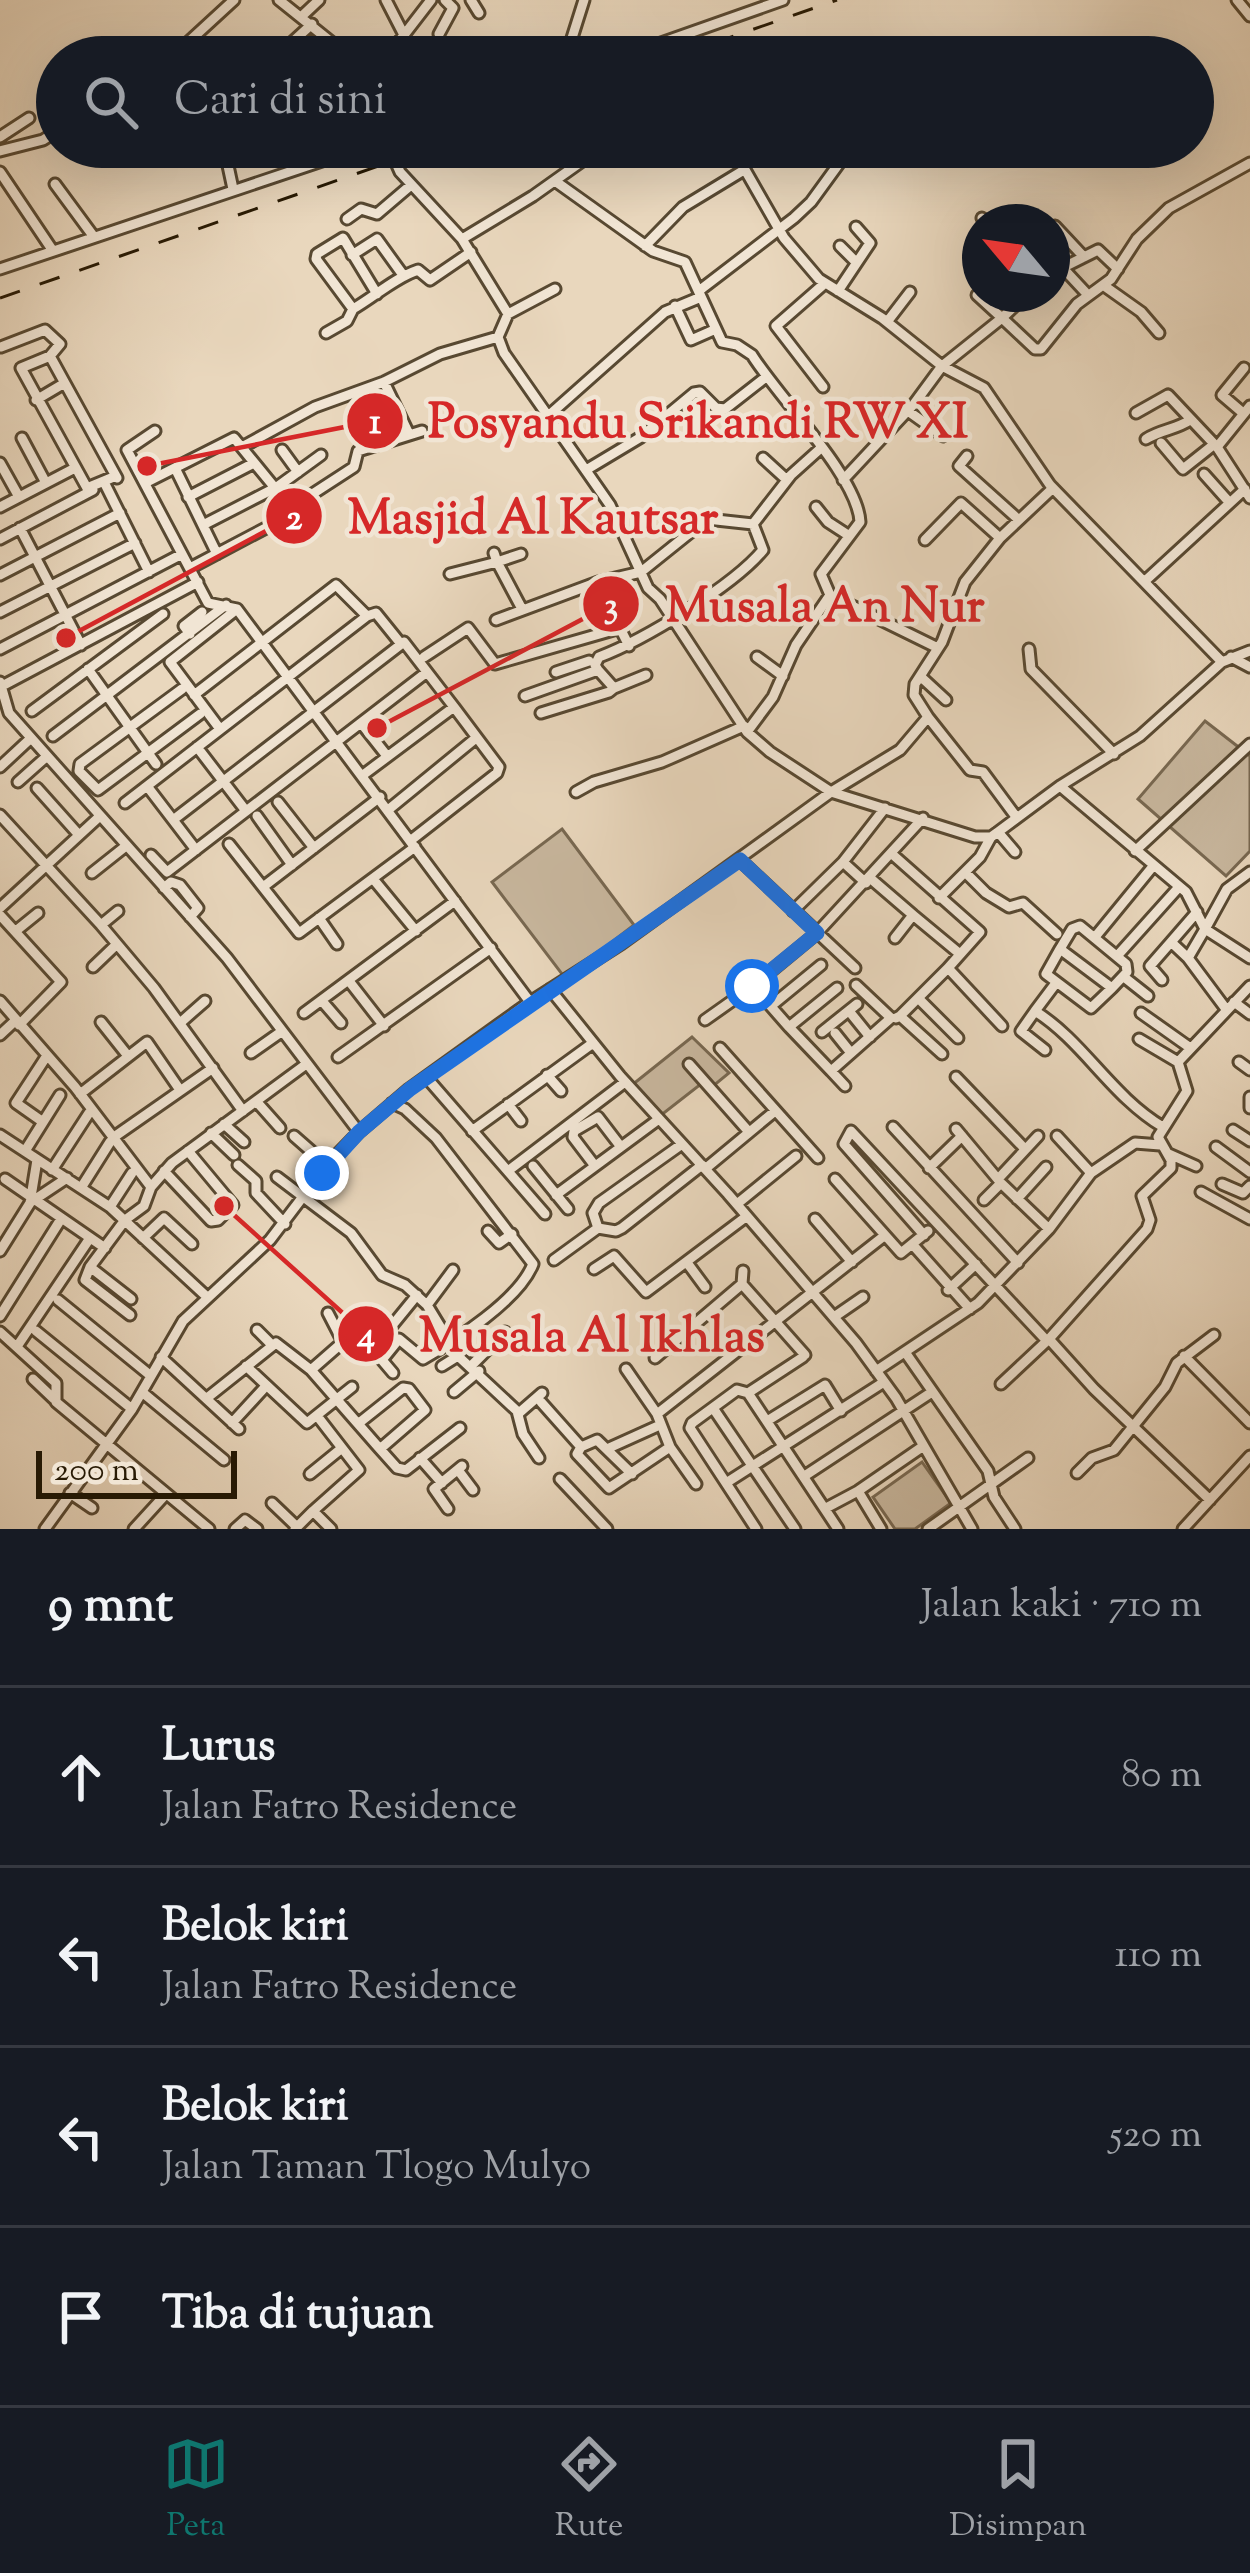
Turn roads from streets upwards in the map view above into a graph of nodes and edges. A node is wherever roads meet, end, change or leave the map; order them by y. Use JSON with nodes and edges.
{"nodes":[{"id":1,"x":234,"y":0,"type":"edge"},
{"id":2,"x":279,"y":0,"type":"edge"},
{"id":3,"x":319,"y":0,"type":"edge"},
{"id":4,"x":386,"y":0,"type":"edge"},
{"id":5,"x":430,"y":0,"type":"edge"},
{"id":6,"x":445,"y":0,"type":"edge"},
{"id":7,"x":471,"y":0,"type":"edge"},
{"id":8,"x":584,"y":0,"type":"edge"},
{"id":9,"x":783,"y":0,"type":"edge"},
{"id":10,"x":1237,"y":0,"type":"edge"},
{"id":11,"x":478,"y":13,"type":"dead end"},
{"id":12,"x":302,"y":16,"type":"junction"},
{"id":13,"x":1250,"y":16,"type":"edge"},
{"id":14,"x":312,"y":24,"type":"junction"},
{"id":15,"x":439,"y":34,"type":"dead end"},
{"id":16,"x":404,"y":35,"type":"joint"},
{"id":17,"x":195,"y":36,"type":"edge"},
{"id":18,"x":299,"y":36,"type":"edge"},
{"id":19,"x":326,"y":36,"type":"edge"},
{"id":20,"x":573,"y":36,"type":"edge"},
{"id":21,"x":681,"y":36,"type":"edge"},
{"id":22,"x":29,"y":118,"type":"dead end"},
{"id":23,"x":0,"y":136,"type":"edge"},
{"id":24,"x":36,"y":142,"type":"edge"},
{"id":25,"x":0,"y":151,"type":"edge"},
{"id":26,"x":1250,"y":163,"type":"edge"},
{"id":27,"x":229,"y":168,"type":"edge"},
{"id":28,"x":282,"y":168,"type":"edge"},
{"id":29,"x":401,"y":168,"type":"edge"},
{"id":30,"x":573,"y":168,"type":"edge"},
{"id":31,"x":836,"y":168,"type":"edge"},
{"id":32,"x":744,"y":170,"type":"joint"},
{"id":33,"x":0,"y":172,"type":"edge"},
{"id":34,"x":232,"y":181,"type":"junction"},
{"id":35,"x":555,"y":181,"type":"junction"},
{"id":36,"x":55,"y":184,"type":"dead end"},
{"id":37,"x":411,"y":185,"type":"junction"},
{"id":38,"x":347,"y":219,"type":"dead end"},
{"id":39,"x":856,"y":227,"type":"dead end"},
{"id":40,"x":778,"y":228,"type":"junction"},
{"id":41,"x":94,"y":237,"type":"junction"},
{"id":42,"x":461,"y":239,"type":"junction"},
{"id":43,"x":1070,"y":242,"type":"edge"},
{"id":44,"x":646,"y":246,"type":"junction"},
{"id":45,"x":840,"y":246,"type":"dead end"},
{"id":46,"x":53,"y":251,"type":"junction"},
{"id":47,"x":471,"y":252,"type":"junction"},
{"id":48,"x":352,"y":255,"type":"junction"},
{"id":49,"x":1084,"y":257,"type":"junction"},
{"id":50,"x":856,"y":262,"type":"junction"},
{"id":51,"x":1070,"y":264,"type":"edge"},
{"id":52,"x":0,"y":269,"type":"edge"},
{"id":53,"x":1118,"y":269,"type":"junction"},
{"id":54,"x":404,"y":275,"type":"junction"},
{"id":55,"x":1070,"y":280,"type":"edge"},
{"id":56,"x":824,"y":284,"type":"junction"},
{"id":57,"x":1103,"y":286,"type":"junction"},
{"id":58,"x":555,"y":290,"type":"dead end"},
{"id":59,"x":838,"y":290,"type":"junction"},
{"id":60,"x":910,"y":292,"type":"dead end"},
{"id":61,"x":700,"y":293,"type":"junction"},
{"id":62,"x":377,"y":294,"type":"junction"},
{"id":63,"x":1088,"y":295,"type":"junction"},
{"id":64,"x":674,"y":307,"type":"junction"},
{"id":65,"x":353,"y":309,"type":"junction"},
{"id":66,"x":995,"y":312,"type":"edge"},
{"id":67,"x":1008,"y":312,"type":"edge"},
{"id":68,"x":508,"y":314,"type":"junction"},
{"id":69,"x":1002,"y":318,"type":"junction"},
{"id":70,"x":887,"y":322,"type":"junction"},
{"id":71,"x":716,"y":328,"type":"junction"},
{"id":72,"x":326,"y":333,"type":"dead end"},
{"id":73,"x":1159,"y":333,"type":"dead end"},
{"id":74,"x":498,"y":337,"type":"junction"},
{"id":75,"x":1,"y":347,"type":"edge"},
{"id":76,"x":47,"y":357,"type":"junction"},
{"id":77,"x":942,"y":366,"type":"junction"},
{"id":78,"x":21,"y":368,"type":"junction"},
{"id":79,"x":1244,"y":368,"type":"dead end"},
{"id":80,"x":5,"y":374,"type":"dead end"},
{"id":81,"x":766,"y":377,"type":"junction"},
{"id":82,"x":384,"y":382,"type":"junction"},
{"id":83,"x":63,"y":384,"type":"junction"},
{"id":84,"x":823,"y":388,"type":"dead end"},
{"id":85,"x":36,"y":400,"type":"junction"},
{"id":86,"x":1247,"y":409,"type":"edge"},
{"id":87,"x":908,"y":411,"type":"junction"},
{"id":88,"x":1136,"y":412,"type":"dead end"},
{"id":89,"x":548,"y":416,"type":"junction"},
{"id":90,"x":1190,"y":420,"type":"junction"},
{"id":91,"x":155,"y":431,"type":"dead end"},
{"id":92,"x":422,"y":431,"type":"dead end"},
{"id":93,"x":409,"y":434,"type":"junction"},
{"id":94,"x":943,"y":436,"type":"dead end"},
{"id":95,"x":22,"y":438,"type":"dead end"},
{"id":96,"x":1146,"y":440,"type":"dead end"},
{"id":97,"x":238,"y":443,"type":"junction"},
{"id":98,"x":1161,"y":443,"type":"dead end"},
{"id":99,"x":1215,"y":446,"type":"junction"},
{"id":100,"x":821,"y":448,"type":"junction"},
{"id":101,"x":282,"y":450,"type":"dead end"},
{"id":102,"x":321,"y":455,"type":"dead end"},
{"id":103,"x":967,"y":456,"type":"dead end"},
{"id":104,"x":763,"y":458,"type":"dead end"},
{"id":105,"x":0,"y":463,"type":"edge"},
{"id":106,"x":254,"y":464,"type":"junction"},
{"id":107,"x":75,"y":468,"type":"junction"},
{"id":108,"x":175,"y":468,"type":"junction"},
{"id":109,"x":136,"y":470,"type":"junction"},
{"id":110,"x":586,"y":470,"type":"junction"},
{"id":111,"x":298,"y":472,"type":"junction"},
{"id":112,"x":1204,"y":474,"type":"dead end"},
{"id":113,"x":116,"y":477,"type":"junction"},
{"id":114,"x":843,"y":480,"type":"junction"},
{"id":115,"x":787,"y":481,"type":"junction"},
{"id":116,"x":46,"y":483,"type":"junction"},
{"id":117,"x":145,"y":483,"type":"junction"},
{"id":118,"x":105,"y":484,"type":"junction"},
{"id":119,"x":276,"y":488,"type":"junction"},
{"id":120,"x":1053,"y":488,"type":"junction"},
{"id":121,"x":1248,"y":494,"type":"edge"},
{"id":122,"x":19,"y":497,"type":"junction"},
{"id":123,"x":188,"y":497,"type":"junction"},
{"id":124,"x":1229,"y":502,"type":"junction"},
{"id":125,"x":816,"y":507,"type":"dead end"},
{"id":126,"x":0,"y":508,"type":"edge"},
{"id":127,"x":295,"y":509,"type":"junction"},
{"id":128,"x":120,"y":513,"type":"junction"},
{"id":129,"x":1018,"y":520,"type":"junction"},
{"id":130,"x":753,"y":524,"type":"junction"},
{"id":131,"x":203,"y":525,"type":"junction"},
{"id":132,"x":20,"y":528,"type":"junction"},
{"id":133,"x":848,"y":535,"type":"junction"},
{"id":134,"x":1000,"y":538,"type":"junction"},
{"id":135,"x":0,"y":539,"type":"edge"},
{"id":136,"x":926,"y":540,"type":"dead end"},
{"id":137,"x":135,"y":543,"type":"junction"},
{"id":138,"x":182,"y":554,"type":"junction"},
{"id":139,"x":218,"y":554,"type":"junction"},
{"id":140,"x":521,"y":554,"type":"dead end"},
{"id":141,"x":34,"y":557,"type":"junction"},
{"id":142,"x":495,"y":557,"type":"junction"},
{"id":143,"x":190,"y":568,"type":"junction"},
{"id":144,"x":148,"y":572,"type":"junction"},
{"id":145,"x":641,"y":572,"type":"junction"},
{"id":146,"x":449,"y":574,"type":"dead end"},
{"id":147,"x":0,"y":575,"type":"edge"},
{"id":148,"x":1145,"y":580,"type":"junction"},
{"id":149,"x":198,"y":582,"type":"junction"},
{"id":150,"x":49,"y":587,"type":"junction"},
{"id":151,"x":830,"y":595,"type":"junction"},
{"id":152,"x":232,"y":607,"type":"junction"},
{"id":153,"x":522,"y":609,"type":"junction"},
{"id":154,"x":0,"y":611,"type":"edge"},
{"id":155,"x":202,"y":612,"type":"dead end"},
{"id":156,"x":63,"y":614,"type":"junction"},
{"id":157,"x":164,"y":614,"type":"dead end"},
{"id":158,"x":367,"y":616,"type":"junction"},
{"id":159,"x":496,"y":620,"type":"dead end"},
{"id":160,"x":673,"y":620,"type":"junction"},
{"id":161,"x":190,"y":634,"type":"junction"},
{"id":162,"x":580,"y":639,"type":"junction"},
{"id":163,"x":263,"y":642,"type":"junction"},
{"id":164,"x":400,"y":644,"type":"junction"},
{"id":165,"x":81,"y":645,"type":"junction"},
{"id":166,"x":629,"y":646,"type":"junction"},
{"id":167,"x":938,"y":648,"type":"junction"},
{"id":168,"x":0,"y":649,"type":"edge"},
{"id":169,"x":1029,"y":649,"type":"dead end"},
{"id":170,"x":1250,"y":651,"type":"edge"},
{"id":171,"x":757,"y":656,"type":"dead end"},
{"id":172,"x":424,"y":657,"type":"dead end"},
{"id":173,"x":1227,"y":660,"type":"junction"},
{"id":174,"x":594,"y":664,"type":"junction"},
{"id":175,"x":1250,"y":667,"type":"edge"},
{"id":176,"x":88,"y":669,"type":"junction"},
{"id":177,"x":427,"y":672,"type":"junction"},
{"id":178,"x":556,"y":672,"type":"dead end"},
{"id":179,"x":646,"y":674,"type":"dead end"},
{"id":180,"x":783,"y":676,"type":"junction"},
{"id":181,"x":920,"y":676,"type":"junction"},
{"id":182,"x":288,"y":677,"type":"junction"},
{"id":183,"x":629,"y":681,"type":"junction"},
{"id":184,"x":1,"y":684,"type":"edge"},
{"id":185,"x":614,"y":688,"type":"junction"},
{"id":186,"x":182,"y":689,"type":"dead end"},
{"id":187,"x":634,"y":694,"type":"dead end"},
{"id":188,"x":194,"y":695,"type":"junction"},
{"id":189,"x":107,"y":696,"type":"junction"},
{"id":190,"x":525,"y":696,"type":"dead end"},
{"id":191,"x":946,"y":700,"type":"dead end"},
{"id":192,"x":454,"y":708,"type":"junction"},
{"id":193,"x":32,"y":711,"type":"dead end"},
{"id":194,"x":314,"y":711,"type":"junction"},
{"id":195,"x":541,"y":713,"type":"dead end"},
{"id":196,"x":200,"y":714,"type":"dead end"},
{"id":197,"x":5,"y":717,"type":"edge"},
{"id":198,"x":928,"y":717,"type":"junction"},
{"id":199,"x":361,"y":723,"type":"junction"},
{"id":200,"x":130,"y":728,"type":"junction"},
{"id":201,"x":745,"y":729,"type":"junction"},
{"id":202,"x":220,"y":730,"type":"junction"},
{"id":203,"x":53,"y":736,"type":"dead end"},
{"id":204,"x":30,"y":739,"type":"junction"},
{"id":205,"x":476,"y":739,"type":"junction"},
{"id":206,"x":337,"y":741,"type":"junction"},
{"id":207,"x":1250,"y":744,"type":"edge"},
{"id":208,"x":197,"y":747,"type":"junction"},
{"id":209,"x":148,"y":753,"type":"junction"},
{"id":210,"x":1114,"y":754,"type":"junction"},
{"id":211,"x":388,"y":756,"type":"junction"},
{"id":212,"x":46,"y":757,"type":"junction"},
{"id":213,"x":156,"y":764,"type":"dead end"},
{"id":214,"x":0,"y":766,"type":"edge"},
{"id":215,"x":363,"y":775,"type":"junction"},
{"id":216,"x":223,"y":781,"type":"junction"},
{"id":217,"x":18,"y":782,"type":"dead end"},
{"id":218,"x":147,"y":786,"type":"junction"},
{"id":219,"x":1060,"y":786,"type":"junction"},
{"id":220,"x":37,"y":788,"type":"dead end"},
{"id":221,"x":576,"y":792,"type":"dead end"},
{"id":222,"x":831,"y":792,"type":"junction"},
{"id":223,"x":380,"y":797,"type":"junction"},
{"id":224,"x":278,"y":802,"type":"dead end"},
{"id":225,"x":125,"y":803,"type":"dead end"},
{"id":226,"x":885,"y":808,"type":"junction"},
{"id":227,"x":388,"y":809,"type":"junction"},
{"id":228,"x":251,"y":813,"type":"junction"},
{"id":229,"x":0,"y":815,"type":"edge"},
{"id":230,"x":100,"y":817,"type":"junction"},
{"id":231,"x":922,"y":818,"type":"junction"},
{"id":232,"x":1018,"y":818,"type":"junction"},
{"id":233,"x":173,"y":820,"type":"junction"},
{"id":234,"x":995,"y":835,"type":"junction"},
{"id":235,"x":79,"y":836,"type":"junction"},
{"id":236,"x":229,"y":844,"type":"dead end"},
{"id":237,"x":412,"y":844,"type":"junction"},
{"id":238,"x":126,"y":846,"type":"junction"},
{"id":239,"x":314,"y":848,"type":"junction"},
{"id":240,"x":196,"y":850,"type":"junction"},
{"id":241,"x":1136,"y":851,"type":"junction"},
{"id":242,"x":1015,"y":852,"type":"dead end"},
{"id":243,"x":892,"y":854,"type":"junction"},
{"id":244,"x":151,"y":855,"type":"dead end"},
{"id":245,"x":740,"y":860,"type":"junction"},
{"id":246,"x":843,"y":862,"type":"junction"},
{"id":247,"x":292,"y":865,"type":"junction"},
{"id":248,"x":1154,"y":865,"type":"junction"},
{"id":249,"x":46,"y":867,"type":"junction"},
{"id":250,"x":92,"y":872,"type":"dead end"},
{"id":251,"x":965,"y":872,"type":"junction"},
{"id":252,"x":1250,"y":872,"type":"edge"},
{"id":253,"x":374,"y":880,"type":"junction"},
{"id":254,"x":868,"y":880,"type":"junction"},
{"id":255,"x":165,"y":882,"type":"junction"},
{"id":256,"x":1179,"y":886,"type":"junction"},
{"id":257,"x":263,"y":887,"type":"junction"},
{"id":258,"x":939,"y":898,"type":"junction"},
{"id":259,"x":455,"y":901,"type":"junction"},
{"id":260,"x":2,"y":904,"type":"edge"},
{"id":261,"x":118,"y":911,"type":"dead end"},
{"id":262,"x":793,"y":911,"type":"junction"},
{"id":263,"x":1197,"y":912,"type":"junction"},
{"id":264,"x":38,"y":913,"type":"dead end"},
{"id":265,"x":913,"y":915,"type":"junction"},
{"id":266,"x":320,"y":918,"type":"junction"},
{"id":267,"x":101,"y":926,"type":"junction"},
{"id":268,"x":15,"y":929,"type":"junction"},
{"id":269,"x":1205,"y":929,"type":"junction"},
{"id":270,"x":416,"y":931,"type":"junction"},
{"id":271,"x":817,"y":933,"type":"junction"},
{"id":272,"x":1057,"y":934,"type":"dead end"},
{"id":273,"x":895,"y":938,"type":"dead end"},
{"id":274,"x":1095,"y":938,"type":"junction"},
{"id":275,"x":0,"y":939,"type":"edge"},
{"id":276,"x":1171,"y":942,"type":"junction"},
{"id":277,"x":117,"y":944,"type":"junction"},
{"id":278,"x":337,"y":944,"type":"dead end"},
{"id":279,"x":491,"y":948,"type":"junction"},
{"id":280,"x":1060,"y":949,"type":"junction"},
{"id":281,"x":960,"y":954,"type":"junction"},
{"id":282,"x":1118,"y":956,"type":"junction"},
{"id":283,"x":1188,"y":958,"type":"junction"},
{"id":284,"x":1250,"y":958,"type":"edge"},
{"id":285,"x":820,"y":965,"type":"dead end"},
{"id":286,"x":93,"y":967,"type":"dead end"},
{"id":287,"x":855,"y":968,"type":"dead end"},
{"id":288,"x":947,"y":968,"type":"junction"},
{"id":289,"x":1124,"y":976,"type":"junction"},
{"id":290,"x":1162,"y":980,"type":"dead end"},
{"id":291,"x":349,"y":981,"type":"junction"},
{"id":292,"x":1056,"y":983,"type":"junction"},
{"id":293,"x":856,"y":985,"type":"dead end"},
{"id":294,"x":752,"y":986,"type":"junction"},
{"id":295,"x":1250,"y":986,"type":"edge"},
{"id":296,"x":837,"y":988,"type":"dead end"},
{"id":297,"x":1112,"y":988,"type":"junction"},
{"id":298,"x":550,"y":989,"type":"junction"},
{"id":299,"x":1148,"y":996,"type":"dead end"},
{"id":300,"x":918,"y":998,"type":"junction"},
{"id":301,"x":0,"y":1001,"type":"edge"},
{"id":302,"x":205,"y":1001,"type":"dead end"},
{"id":303,"x":322,"y":1001,"type":"junction"},
{"id":304,"x":530,"y":1002,"type":"junction"},
{"id":305,"x":820,"y":1002,"type":"junction"},
{"id":306,"x":771,"y":1006,"type":"junction"},
{"id":307,"x":1230,"y":1006,"type":"junction"},
{"id":308,"x":1036,"y":1011,"type":"junction"},
{"id":309,"x":304,"y":1013,"type":"dead end"},
{"id":310,"x":1141,"y":1013,"type":"dead end"},
{"id":311,"x":1250,"y":1014,"type":"edge"},
{"id":312,"x":896,"y":1017,"type":"junction"},
{"id":313,"x":705,"y":1020,"type":"dead end"},
{"id":314,"x":101,"y":1022,"type":"dead end"},
{"id":315,"x":17,"y":1023,"type":"junction"},
{"id":316,"x":179,"y":1023,"type":"junction"},
{"id":317,"x":341,"y":1023,"type":"dead end"},
{"id":318,"x":384,"y":1026,"type":"junction"},
{"id":319,"x":1002,"y":1026,"type":"dead end"},
{"id":320,"x":790,"y":1027,"type":"junction"},
{"id":321,"x":836,"y":1028,"type":"junction"},
{"id":322,"x":280,"y":1032,"type":"junction"},
{"id":323,"x":822,"y":1032,"type":"dead end"},
{"id":324,"x":0,"y":1035,"type":"edge"},
{"id":325,"x":870,"y":1037,"type":"junction"},
{"id":326,"x":958,"y":1038,"type":"dead end"},
{"id":327,"x":1139,"y":1039,"type":"dead end"},
{"id":328,"x":593,"y":1043,"type":"junction"},
{"id":329,"x":1189,"y":1047,"type":"junction"},
{"id":330,"x":720,"y":1048,"type":"dead end"},
{"id":331,"x":1045,"y":1050,"type":"dead end"},
{"id":332,"x":251,"y":1053,"type":"dead end"},
{"id":333,"x":851,"y":1053,"type":"junction"},
{"id":334,"x":942,"y":1054,"type":"dead end"},
{"id":335,"x":128,"y":1056,"type":"junction"},
{"id":336,"x":46,"y":1057,"type":"junction"},
{"id":337,"x":338,"y":1057,"type":"dead end"},
{"id":338,"x":1178,"y":1062,"type":"junction"},
{"id":339,"x":1239,"y":1062,"type":"dead end"},
{"id":340,"x":689,"y":1064,"type":"dead end"},
{"id":341,"x":305,"y":1065,"type":"junction"},
{"id":342,"x":213,"y":1068,"type":"junction"},
{"id":343,"x":1250,"y":1070,"type":"edge"},
{"id":344,"x":831,"y":1071,"type":"junction"},
{"id":345,"x":547,"y":1076,"type":"junction"},
{"id":346,"x":427,"y":1078,"type":"junction"},
{"id":347,"x":956,"y":1078,"type":"dead end"},
{"id":348,"x":625,"y":1082,"type":"junction"},
{"id":349,"x":845,"y":1086,"type":"dead end"},
{"id":350,"x":180,"y":1090,"type":"junction"},
{"id":351,"x":561,"y":1091,"type":"dead end"},
{"id":352,"x":80,"y":1094,"type":"junction"},
{"id":353,"x":59,"y":1095,"type":"dead end"},
{"id":354,"x":1250,"y":1097,"type":"edge"},
{"id":355,"x":256,"y":1101,"type":"junction"},
{"id":356,"x":392,"y":1103,"type":"junction"},
{"id":357,"x":508,"y":1104,"type":"junction"},
{"id":358,"x":1250,"y":1108,"type":"edge"},
{"id":359,"x":243,"y":1111,"type":"junction"},
{"id":360,"x":775,"y":1111,"type":"junction"},
{"id":361,"x":89,"y":1113,"type":"dead end"},
{"id":362,"x":659,"y":1119,"type":"junction"},
{"id":363,"x":520,"y":1121,"type":"dead end"},
{"id":364,"x":43,"y":1122,"type":"junction"},
{"id":365,"x":224,"y":1124,"type":"junction"},
{"id":366,"x":893,"y":1127,"type":"dead end"},
{"id":367,"x":1162,"y":1127,"type":"junction"},
{"id":368,"x":280,"y":1129,"type":"dead end"},
{"id":369,"x":1233,"y":1130,"type":"dead end"},
{"id":370,"x":472,"y":1131,"type":"junction"},
{"id":371,"x":212,"y":1132,"type":"junction"},
{"id":372,"x":359,"y":1132,"type":"junction"},
{"id":373,"x":749,"y":1132,"type":"junction"},
{"id":374,"x":0,"y":1135,"type":"edge"},
{"id":375,"x":294,"y":1136,"type":"dead end"},
{"id":376,"x":1038,"y":1136,"type":"dead end"},
{"id":377,"x":1058,"y":1136,"type":"dead end"},
{"id":378,"x":112,"y":1140,"type":"junction"},
{"id":379,"x":1250,"y":1141,"type":"edge"},
{"id":380,"x":244,"y":1142,"type":"dead end"},
{"id":381,"x":682,"y":1144,"type":"junction"},
{"id":382,"x":621,"y":1147,"type":"junction"},
{"id":383,"x":1216,"y":1147,"type":"dead end"},
{"id":384,"x":1025,"y":1149,"type":"junction"},
{"id":385,"x":1165,"y":1150,"type":"junction"},
{"id":386,"x":25,"y":1151,"type":"junction"},
{"id":387,"x":188,"y":1151,"type":"junction"},
{"id":388,"x":796,"y":1156,"type":"dead end"},
{"id":389,"x":818,"y":1158,"type":"dead end"},
{"id":390,"x":37,"y":1160,"type":"junction"},
{"id":391,"x":328,"y":1166,"type":"junction"},
{"id":392,"x":533,"y":1166,"type":"dead end"},
{"id":393,"x":595,"y":1166,"type":"junction"},
{"id":394,"x":1196,"y":1166,"type":"dead end"},
{"id":395,"x":704,"y":1167,"type":"junction"},
{"id":396,"x":1046,"y":1167,"type":"dead end"},
{"id":397,"x":929,"y":1168,"type":"junction"},
{"id":398,"x":52,"y":1170,"type":"junction"},
{"id":399,"x":164,"y":1171,"type":"junction"},
{"id":400,"x":132,"y":1172,"type":"dead end"},
{"id":401,"x":508,"y":1172,"type":"junction"},
{"id":402,"x":1250,"y":1172,"type":"edge"},
{"id":403,"x":1091,"y":1173,"type":"junction"},
{"id":404,"x":277,"y":1177,"type":"dead end"},
{"id":405,"x":67,"y":1178,"type":"junction"},
{"id":406,"x":5,"y":1179,"type":"dead end"},
{"id":407,"x":835,"y":1179,"type":"dead end"},
{"id":408,"x":999,"y":1181,"type":"junction"},
{"id":409,"x":1222,"y":1184,"type":"dead end"},
{"id":410,"x":1250,"y":1186,"type":"edge"},
{"id":411,"x":151,"y":1187,"type":"junction"},
{"id":412,"x":81,"y":1188,"type":"junction"},
{"id":413,"x":1202,"y":1192,"type":"dead end"},
{"id":414,"x":556,"y":1195,"type":"junction"},
{"id":415,"x":305,"y":1197,"type":"junction"},
{"id":416,"x":1018,"y":1199,"type":"junction"},
{"id":417,"x":32,"y":1200,"type":"junction"},
{"id":418,"x":984,"y":1200,"type":"dead end"},
{"id":419,"x":737,"y":1204,"type":"junction"},
{"id":420,"x":110,"y":1207,"type":"junction"},
{"id":421,"x":568,"y":1209,"type":"dead end"},
{"id":422,"x":545,"y":1214,"type":"dead end"},
{"id":423,"x":747,"y":1216,"type":"junction"},
{"id":424,"x":61,"y":1219,"type":"junction"},
{"id":425,"x":815,"y":1219,"type":"dead end"},
{"id":426,"x":1250,"y":1219,"type":"edge"},
{"id":427,"x":125,"y":1220,"type":"junction"},
{"id":428,"x":936,"y":1223,"type":"junction"},
{"id":429,"x":285,"y":1224,"type":"junction"},
{"id":430,"x":573,"y":1225,"type":"dead end"},
{"id":431,"x":598,"y":1228,"type":"junction"},
{"id":432,"x":1049,"y":1229,"type":"junction"},
{"id":433,"x":488,"y":1231,"type":"dead end"},
{"id":434,"x":512,"y":1234,"type":"junction"},
{"id":435,"x":924,"y":1235,"type":"junction"},
{"id":436,"x":884,"y":1236,"type":"junction"},
{"id":437,"x":90,"y":1238,"type":"junction"},
{"id":438,"x":143,"y":1238,"type":"junction"},
{"id":439,"x":584,"y":1238,"type":"junction"},
{"id":440,"x":548,"y":1243,"type":"dead end"},
{"id":441,"x":192,"y":1244,"type":"dead end"},
{"id":442,"x":912,"y":1246,"type":"junction"},
{"id":443,"x":105,"y":1248,"type":"junction"},
{"id":444,"x":0,"y":1251,"type":"edge"},
{"id":445,"x":852,"y":1262,"type":"junction"},
{"id":446,"x":1018,"y":1262,"type":"junction"},
{"id":447,"x":688,"y":1264,"type":"junction"},
{"id":448,"x":976,"y":1264,"type":"junction"},
{"id":449,"x":90,"y":1267,"type":"junction"},
{"id":450,"x":594,"y":1269,"type":"dead end"},
{"id":451,"x":453,"y":1270,"type":"dead end"},
{"id":452,"x":743,"y":1271,"type":"dead end"},
{"id":453,"x":742,"y":1284,"type":"junction"},
{"id":454,"x":994,"y":1284,"type":"junction"},
{"id":455,"x":705,"y":1287,"type":"dead end"},
{"id":456,"x":950,"y":1289,"type":"junction"},
{"id":457,"x":813,"y":1292,"type":"junction"},
{"id":458,"x":417,"y":1295,"type":"junction"},
{"id":459,"x":206,"y":1296,"type":"junction"},
{"id":460,"x":863,"y":1297,"type":"dead end"},
{"id":461,"x":131,"y":1299,"type":"dead end"},
{"id":462,"x":58,"y":1300,"type":"dead end"},
{"id":463,"x":427,"y":1305,"type":"junction"},
{"id":464,"x":968,"y":1311,"type":"junction"},
{"id":465,"x":328,"y":1313,"type":"dead end"},
{"id":466,"x":130,"y":1315,"type":"dead end"},
{"id":467,"x":0,"y":1316,"type":"edge"},
{"id":468,"x":834,"y":1317,"type":"junction"},
{"id":469,"x":775,"y":1321,"type":"junction"},
{"id":470,"x":257,"y":1330,"type":"dead end"},
{"id":471,"x":36,"y":1331,"type":"dead end"},
{"id":472,"x":0,"y":1332,"type":"edge"},
{"id":473,"x":505,"y":1332,"type":"dead end"},
{"id":474,"x":386,"y":1333,"type":"dead end"},
{"id":475,"x":1214,"y":1335,"type":"dead end"},
{"id":476,"x":1048,"y":1340,"type":"junction"},
{"id":477,"x":449,"y":1343,"type":"junction"},
{"id":478,"x":271,"y":1344,"type":"junction"},
{"id":479,"x":18,"y":1345,"type":"junction"},
{"id":480,"x":237,"y":1352,"type":"dead end"},
{"id":481,"x":904,"y":1352,"type":"junction"},
{"id":482,"x":458,"y":1355,"type":"junction"},
{"id":483,"x":1184,"y":1356,"type":"junction"},
{"id":484,"x":161,"y":1357,"type":"junction"},
{"id":485,"x":655,"y":1358,"type":"dead end"},
{"id":486,"x":246,"y":1366,"type":"junction"},
{"id":487,"x":442,"y":1366,"type":"dead end"},
{"id":488,"x":475,"y":1369,"type":"junction"},
{"id":489,"x":626,"y":1369,"type":"dead end"},
{"id":490,"x":311,"y":1370,"type":"junction"},
{"id":491,"x":876,"y":1371,"type":"junction"},
{"id":492,"x":393,"y":1373,"type":"dead end"},
{"id":493,"x":151,"y":1376,"type":"junction"},
{"id":494,"x":33,"y":1379,"type":"dead end"},
{"id":495,"x":884,"y":1382,"type":"junction"},
{"id":496,"x":1001,"y":1384,"type":"dead end"},
{"id":497,"x":266,"y":1386,"type":"junction"},
{"id":498,"x":352,"y":1387,"type":"dead end"},
{"id":499,"x":142,"y":1392,"type":"junction"},
{"id":500,"x":454,"y":1392,"type":"dead end"},
{"id":501,"x":742,"y":1392,"type":"junction"},
{"id":502,"x":932,"y":1392,"type":"junction"},
{"id":503,"x":207,"y":1398,"type":"junction"},
{"id":504,"x":337,"y":1398,"type":"junction"},
{"id":505,"x":54,"y":1399,"type":"junction"},
{"id":506,"x":713,"y":1408,"type":"junction"},
{"id":507,"x":132,"y":1409,"type":"junction"},
{"id":508,"x":841,"y":1411,"type":"junction"},
{"id":509,"x":903,"y":1411,"type":"junction"},
{"id":510,"x":519,"y":1413,"type":"junction"},
{"id":511,"x":318,"y":1417,"type":"junction"},
{"id":512,"x":658,"y":1419,"type":"junction"},
{"id":513,"x":767,"y":1421,"type":"junction"},
{"id":514,"x":359,"y":1423,"type":"junction"},
{"id":515,"x":1250,"y":1423,"type":"edge"},
{"id":516,"x":1135,"y":1425,"type":"junction"},
{"id":517,"x":460,"y":1428,"type":"dead end"},
{"id":518,"x":106,"y":1445,"type":"junction"},
{"id":519,"x":784,"y":1445,"type":"junction"},
{"id":520,"x":581,"y":1447,"type":"junction"},
{"id":521,"x":670,"y":1447,"type":"junction"},
{"id":522,"x":342,"y":1448,"type":"junction"},
{"id":523,"x":609,"y":1448,"type":"junction"},
{"id":524,"x":922,"y":1448,"type":"junction"},
{"id":525,"x":380,"y":1449,"type":"junction"},
{"id":526,"x":1250,"y":1456,"type":"edge"},
{"id":527,"x":420,"y":1458,"type":"junction"},
{"id":528,"x":539,"y":1458,"type":"dead end"},
{"id":529,"x":1028,"y":1458,"type":"dead end"},
{"id":530,"x":224,"y":1460,"type":"dead end"},
{"id":531,"x":752,"y":1465,"type":"junction"},
{"id":532,"x":1077,"y":1473,"type":"dead end"},
{"id":533,"x":310,"y":1474,"type":"dead end"},
{"id":534,"x":632,"y":1474,"type":"junction"},
{"id":535,"x":806,"y":1475,"type":"junction"},
{"id":536,"x":560,"y":1479,"type":"dead end"},
{"id":537,"x":442,"y":1483,"type":"junction"},
{"id":538,"x":726,"y":1483,"type":"junction"},
{"id":539,"x":696,"y":1484,"type":"dead end"},
{"id":540,"x":991,"y":1484,"type":"junction"},
{"id":541,"x":473,"y":1490,"type":"dead end"},
{"id":542,"x":858,"y":1491,"type":"junction"},
{"id":543,"x":70,"y":1493,"type":"junction"},
{"id":544,"x":166,"y":1494,"type":"junction"},
{"id":545,"x":1210,"y":1500,"type":"junction"},
{"id":546,"x":272,"y":1503,"type":"dead end"},
{"id":547,"x":958,"y":1507,"type":"junction"},
{"id":548,"x":92,"y":1508,"type":"dead end"},
{"id":549,"x":448,"y":1508,"type":"dead end"},
{"id":550,"x":826,"y":1508,"type":"junction"},
{"id":551,"x":313,"y":1511,"type":"junction"},
{"id":552,"x":203,"y":1527,"type":"edge"},
{"id":553,"x":296,"y":1528,"type":"edge"},
{"id":554,"x":332,"y":1528,"type":"edge"},
{"id":555,"x":45,"y":1529,"type":"edge"},
{"id":556,"x":134,"y":1529,"type":"edge"},
{"id":557,"x":235,"y":1529,"type":"edge"},
{"id":558,"x":257,"y":1529,"type":"edge"},
{"id":559,"x":607,"y":1529,"type":"edge"},
{"id":560,"x":756,"y":1529,"type":"edge"},
{"id":561,"x":795,"y":1529,"type":"edge"},
{"id":562,"x":838,"y":1529,"type":"edge"},
{"id":563,"x":881,"y":1529,"type":"edge"},
{"id":564,"x":928,"y":1529,"type":"edge"},
{"id":565,"x":971,"y":1529,"type":"edge"},
{"id":566,"x":1015,"y":1529,"type":"edge"},
{"id":567,"x":1183,"y":1529,"type":"edge"}],
"edges":[{"from":1,"to":17,"type":"street"},
{"from":2,"to":12,"type":"street"},
{"from":3,"to":12,"type":"street"},
{"from":4,"to":16,"type":"street"},
{"from":5,"to":16,"type":"street"},
{"from":6,"to":15,"type":"street"},
{"from":7,"to":11,"type":"street"},
{"from":8,"to":20,"type":"street"},
{"from":9,"to":21,"type":"street"},
{"from":10,"to":13,"type":"street"},
{"from":12,"to":14,"type":"street"},
{"from":14,"to":18,"type":"street"},
{"from":14,"to":19,"type":"street"},
{"from":22,"to":23,"type":"street"},
{"from":24,"to":25,"type":"street"},
{"from":26,"to":53,"type":"street"},
{"from":27,"to":34,"type":"street"},
{"from":28,"to":34,"type":"street"},
{"from":29,"to":37,"type":"street"},
{"from":30,"to":35,"type":"street"},
{"from":31,"to":40,"type":"street"},
{"from":32,"to":40,"type":"street"},
{"from":32,"to":44,"type":"street"},
{"from":33,"to":46,"type":"street"},
{"from":34,"to":41,"type":"street"},
{"from":35,"to":42,"type":"street"},
{"from":35,"to":44,"type":"street"},
{"from":36,"to":41,"type":"street"},
{"from":37,"to":38,"type":"street"},
{"from":37,"to":42,"type":"street"},
{"from":39,"to":50,"type":"street"},
{"from":40,"to":56,"type":"street"},
{"from":40,"to":61,"type":"street"},
{"from":41,"to":46,"type":"street"},
{"from":42,"to":47,"type":"street"},
{"from":43,"to":49,"type":"street"},
{"from":44,"to":61,"type":"street"},
{"from":45,"to":50,"type":"street"},
{"from":46,"to":52,"type":"street"},
{"from":47,"to":54,"type":"street"},
{"from":47,"to":68,"type":"street"},
{"from":48,"to":54,"type":"street"},
{"from":48,"to":62,"type":"street"},
{"from":48,"to":65,"type":"street"},
{"from":49,"to":51,"type":"street"},
{"from":49,"to":53,"type":"street"},
{"from":50,"to":59,"type":"street"},
{"from":53,"to":57,"type":"street"},
{"from":54,"to":62,"type":"street"},
{"from":55,"to":63,"type":"street"},
{"from":56,"to":59,"type":"street"},
{"from":56,"to":84,"type":"street"},
{"from":57,"to":63,"type":"street"},
{"from":57,"to":73,"type":"street"},
{"from":58,"to":68,"type":"street"},
{"from":59,"to":70,"type":"street"},
{"from":60,"to":70,"type":"street"},
{"from":61,"to":64,"type":"street"},
{"from":61,"to":71,"type":"street"},
{"from":62,"to":65,"type":"street"},
{"from":63,"to":69,"type":"street"},
{"from":64,"to":71,"type":"street"},
{"from":64,"to":89,"type":"street"},
{"from":65,"to":72,"type":"street"},
{"from":66,"to":69,"type":"street"},
{"from":67,"to":69,"type":"street"},
{"from":68,"to":74,"type":"street"},
{"from":69,"to":77,"type":"street"},
{"from":70,"to":77,"type":"street"},
{"from":71,"to":81,"type":"street"},
{"from":74,"to":82,"type":"street"},
{"from":74,"to":89,"type":"street"},
{"from":75,"to":76,"type":"street"},
{"from":76,"to":78,"type":"street"},
{"from":76,"to":83,"type":"street"},
{"from":77,"to":87,"type":"street"},
{"from":77,"to":120,"type":"street"},
{"from":78,"to":80,"type":"street"},
{"from":78,"to":85,"type":"street"},
{"from":79,"to":86,"type":"street"},
{"from":81,"to":100,"type":"street"},
{"from":81,"to":110,"type":"street"},
{"from":82,"to":93,"type":"street"},
{"from":82,"to":97,"type":"street"},
{"from":83,"to":85,"type":"street"},
{"from":83,"to":113,"type":"street"},
{"from":85,"to":107,"type":"street"},
{"from":86,"to":99,"type":"street"},
{"from":87,"to":94,"type":"street"},
{"from":87,"to":114,"type":"street"},
{"from":88,"to":90,"type":"street"},
{"from":89,"to":110,"type":"street"},
{"from":90,"to":96,"type":"street"},
{"from":90,"to":99,"type":"street"},
{"from":91,"to":109,"type":"street"},
{"from":92,"to":93,"type":"street"},
{"from":93,"to":127,"type":"street"},
{"from":95,"to":116,"type":"street"},
{"from":97,"to":106,"type":"street"},
{"from":97,"to":108,"type":"street"},
{"from":98,"to":99,"type":"street"},
{"from":99,"to":121,"type":"street"},
{"from":100,"to":114,"type":"street"},
{"from":100,"to":115,"type":"street"},
{"from":101,"to":111,"type":"street"},
{"from":102,"to":111,"type":"street"},
{"from":103,"to":129,"type":"street"},
{"from":104,"to":115,"type":"street"},
{"from":105,"to":122,"type":"street"},
{"from":106,"to":119,"type":"street"},
{"from":106,"to":123,"type":"street"},
{"from":107,"to":113,"type":"street"},
{"from":107,"to":116,"type":"street"},
{"from":108,"to":117,"type":"street"},
{"from":108,"to":123,"type":"street"},
{"from":109,"to":113,"type":"street"},
{"from":109,"to":117,"type":"street"},
{"from":110,"to":145,"type":"street"},
{"from":111,"to":119,"type":"street"},
{"from":112,"to":124,"type":"street"},
{"from":113,"to":118,"type":"street"},
{"from":114,"to":133,"type":"street"},
{"from":115,"to":130,"type":"street"},
{"from":116,"to":122,"type":"street"},
{"from":117,"to":138,"type":"street"},
{"from":118,"to":128,"type":"street"},
{"from":118,"to":132,"type":"street"},
{"from":119,"to":127,"type":"street"},
{"from":119,"to":131,"type":"street"},
{"from":120,"to":129,"type":"street"},
{"from":120,"to":148,"type":"street"},
{"from":121,"to":124,"type":"street"},
{"from":122,"to":126,"type":"street"},
{"from":123,"to":131,"type":"street"},
{"from":124,"to":148,"type":"street"},
{"from":125,"to":133,"type":"street"},
{"from":127,"to":139,"type":"street"},
{"from":128,"to":137,"type":"street"},
{"from":128,"to":141,"type":"street"},
{"from":129,"to":134,"type":"street"},
{"from":130,"to":145,"type":"street"},
{"from":130,"to":160,"type":"street"},
{"from":131,"to":139,"type":"street"},
{"from":132,"to":135,"type":"street"},
{"from":132,"to":141,"type":"street"},
{"from":133,"to":151,"type":"street"},
{"from":134,"to":136,"type":"street"},
{"from":134,"to":167,"type":"street"},
{"from":137,"to":144,"type":"street"},
{"from":137,"to":150,"type":"street"},
{"from":138,"to":143,"type":"street"},
{"from":138,"to":144,"type":"street"},
{"from":139,"to":143,"type":"street"},
{"from":140,"to":142,"type":"street"},
{"from":141,"to":147,"type":"street"},
{"from":141,"to":150,"type":"street"},
{"from":142,"to":146,"type":"street"},
{"from":142,"to":153,"type":"street"},
{"from":143,"to":149,"type":"street"},
{"from":144,"to":156,"type":"street"},
{"from":145,"to":153,"type":"street"},
{"from":145,"to":160,"type":"street"},
{"from":148,"to":173,"type":"street"},
{"from":149,"to":152,"type":"street"},
{"from":149,"to":165,"type":"street"},
{"from":150,"to":154,"type":"street"},
{"from":150,"to":156,"type":"street"},
{"from":151,"to":167,"type":"street"},
{"from":151,"to":180,"type":"street"},
{"from":152,"to":161,"type":"street"},
{"from":152,"to":163,"type":"street"},
{"from":152,"to":188,"type":"street"},
{"from":153,"to":159,"type":"street"},
{"from":155,"to":161,"type":"street"},
{"from":156,"to":165,"type":"street"},
{"from":156,"to":168,"type":"street"},
{"from":157,"to":176,"type":"street"},
{"from":158,"to":163,"type":"street"},
{"from":158,"to":164,"type":"street"},
{"from":158,"to":182,"type":"street"},
{"from":160,"to":166,"type":"street"},
{"from":160,"to":201,"type":"street"},
{"from":161,"to":189,"type":"street"},
{"from":162,"to":166,"type":"street"},
{"from":162,"to":172,"type":"street"},
{"from":162,"to":174,"type":"street"},
{"from":163,"to":182,"type":"street"},
{"from":163,"to":188,"type":"street"},
{"from":164,"to":177,"type":"street"},
{"from":164,"to":194,"type":"street"},
{"from":165,"to":184,"type":"street"},
{"from":166,"to":174,"type":"street"},
{"from":167,"to":181,"type":"street"},
{"from":169,"to":210,"type":"street"},
{"from":170,"to":173,"type":"street"},
{"from":171,"to":180,"type":"street"},
{"from":173,"to":175,"type":"street"},
{"from":173,"to":210,"type":"street"},
{"from":174,"to":178,"type":"street"},
{"from":174,"to":185,"type":"street"},
{"from":174,"to":190,"type":"street"},
{"from":176,"to":189,"type":"street"},
{"from":176,"to":193,"type":"street"},
{"from":177,"to":192,"type":"street"},
{"from":177,"to":199,"type":"street"},
{"from":179,"to":183,"type":"street"},
{"from":180,"to":201,"type":"street"},
{"from":181,"to":191,"type":"street"},
{"from":181,"to":198,"type":"street"},
{"from":182,"to":194,"type":"street"},
{"from":182,"to":202,"type":"street"},
{"from":183,"to":185,"type":"street"},
{"from":183,"to":187,"type":"street"},
{"from":184,"to":197,"type":"street"},
{"from":185,"to":195,"type":"street"},
{"from":186,"to":200,"type":"street"},
{"from":188,"to":202,"type":"street"},
{"from":189,"to":200,"type":"street"},
{"from":189,"to":203,"type":"street"},
{"from":192,"to":205,"type":"street"},
{"from":192,"to":211,"type":"street"},
{"from":194,"to":206,"type":"street"},
{"from":194,"to":216,"type":"street"},
{"from":196,"to":209,"type":"street"},
{"from":197,"to":204,"type":"street"},
{"from":198,"to":222,"type":"street"},
{"from":198,"to":232,"type":"street"},
{"from":199,"to":206,"type":"street"},
{"from":199,"to":211,"type":"street"},
{"from":200,"to":209,"type":"street"},
{"from":200,"to":209,"type":"street"},
{"from":201,"to":221,"type":"street"},
{"from":201,"to":222,"type":"street"},
{"from":202,"to":208,"type":"street"},
{"from":204,"to":212,"type":"street"},
{"from":204,"to":214,"type":"street"},
{"from":205,"to":227,"type":"street"},
{"from":205,"to":237,"type":"street"},
{"from":206,"to":215,"type":"street"},
{"from":206,"to":228,"type":"street"},
{"from":207,"to":241,"type":"street"},
{"from":208,"to":216,"type":"street"},
{"from":208,"to":218,"type":"street"},
{"from":209,"to":213,"type":"street"},
{"from":210,"to":219,"type":"street"},
{"from":211,"to":215,"type":"street"},
{"from":212,"to":217,"type":"street"},
{"from":212,"to":230,"type":"street"},
{"from":215,"to":223,"type":"street"},
{"from":216,"to":228,"type":"street"},
{"from":216,"to":233,"type":"street"},
{"from":218,"to":225,"type":"street"},
{"from":218,"to":233,"type":"street"},
{"from":219,"to":232,"type":"street"},
{"from":219,"to":241,"type":"street"},
{"from":220,"to":235,"type":"street"},
{"from":222,"to":226,"type":"street"},
{"from":222,"to":245,"type":"street"},
{"from":223,"to":227,"type":"street"},
{"from":223,"to":239,"type":"street"},
{"from":224,"to":239,"type":"street"},
{"from":226,"to":231,"type":"street"},
{"from":226,"to":246,"type":"street"},
{"from":227,"to":237,"type":"street"},
{"from":228,"to":240,"type":"street"},
{"from":228,"to":247,"type":"street"},
{"from":229,"to":249,"type":"street"},
{"from":230,"to":235,"type":"street"},
{"from":230,"to":238,"type":"street"},
{"from":231,"to":234,"type":"street"},
{"from":231,"to":243,"type":"street"},
{"from":232,"to":234,"type":"street"},
{"from":233,"to":240,"type":"street"},
{"from":234,"to":242,"type":"street"},
{"from":234,"to":251,"type":"street"},
{"from":235,"to":249,"type":"street"},
{"from":236,"to":257,"type":"street"},
{"from":237,"to":253,"type":"street"},
{"from":237,"to":259,"type":"street"},
{"from":238,"to":250,"type":"street"},
{"from":238,"to":255,"type":"street"},
{"from":239,"to":247,"type":"street"},
{"from":240,"to":255,"type":"street"},
{"from":241,"to":248,"type":"street"},
{"from":243,"to":254,"type":"street"},
{"from":243,"to":258,"type":"street"},
{"from":244,"to":255,"type":"street"},
{"from":245,"to":262,"type":"street"},
{"from":245,"to":298,"type":"street"},
{"from":246,"to":254,"type":"street"},
{"from":246,"to":262,"type":"street"},
{"from":247,"to":257,"type":"street"},
{"from":248,"to":256,"type":"street"},
{"from":248,"to":274,"type":"street"},
{"from":249,"to":260,"type":"street"},
{"from":249,"to":267,"type":"street"},
{"from":251,"to":258,"type":"street"},
{"from":251,"to":272,"type":"street"},
{"from":252,"to":269,"type":"street"},
{"from":253,"to":266,"type":"street"},
{"from":253,"to":270,"type":"street"},
{"from":254,"to":265,"type":"street"},
{"from":254,"to":271,"type":"street"},
{"from":255,"to":322,"type":"street"},
{"from":256,"to":263,"type":"street"},
{"from":256,"to":282,"type":"street"},
{"from":257,"to":266,"type":"street"},
{"from":258,"to":281,"type":"street"},
{"from":259,"to":270,"type":"street"},
{"from":259,"to":279,"type":"street"},
{"from":260,"to":268,"type":"street"},
{"from":261,"to":267,"type":"street"},
{"from":262,"to":271,"type":"street"},
{"from":263,"to":269,"type":"street"},
{"from":263,"to":276,"type":"street"},
{"from":264,"to":268,"type":"street"},
{"from":265,"to":273,"type":"street"},
{"from":265,"to":281,"type":"street"},
{"from":266,"to":278,"type":"street"},
{"from":267,"to":277,"type":"street"},
{"from":268,"to":275,"type":"street"},
{"from":268,"to":315,"type":"street"},
{"from":269,"to":283,"type":"street"},
{"from":269,"to":284,"type":"street"},
{"from":270,"to":291,"type":"street"},
{"from":271,"to":287,"type":"street"},
{"from":271,"to":294,"type":"street"},
{"from":274,"to":280,"type":"street"},
{"from":274,"to":282,"type":"street"},
{"from":276,"to":283,"type":"street"},
{"from":276,"to":290,"type":"street"},
{"from":277,"to":286,"type":"street"},
{"from":277,"to":316,"type":"street"},
{"from":279,"to":304,"type":"street"},
{"from":279,"to":318,"type":"street"},
{"from":280,"to":292,"type":"street"},
{"from":280,"to":297,"type":"street"},
{"from":281,"to":288,"type":"street"},
{"from":282,"to":289,"type":"street"},
{"from":283,"to":307,"type":"street"},
{"from":285,"to":306,"type":"street"},
{"from":288,"to":300,"type":"street"},
{"from":288,"to":319,"type":"street"},
{"from":289,"to":297,"type":"street"},
{"from":289,"to":299,"type":"street"},
{"from":291,"to":303,"type":"street"},
{"from":291,"to":318,"type":"street"},
{"from":292,"to":297,"type":"street"},
{"from":292,"to":308,"type":"street"},
{"from":293,"to":312,"type":"street"},
{"from":294,"to":306,"type":"street"},
{"from":294,"to":313,"type":"street"},
{"from":295,"to":307,"type":"street"},
{"from":296,"to":305,"type":"street"},
{"from":298,"to":304,"type":"street"},
{"from":298,"to":328,"type":"street"},
{"from":300,"to":312,"type":"street"},
{"from":300,"to":326,"type":"street"},
{"from":301,"to":315,"type":"street"},
{"from":302,"to":316,"type":"street"},
{"from":303,"to":309,"type":"street"},
{"from":303,"to":317,"type":"street"},
{"from":304,"to":346,"type":"street"},
{"from":305,"to":320,"type":"street"},
{"from":305,"to":321,"type":"street"},
{"from":306,"to":320,"type":"street"},
{"from":307,"to":311,"type":"street"},
{"from":307,"to":329,"type":"street"},
{"from":308,"to":331,"type":"street"},
{"from":308,"to":367,"type":"street"},
{"from":310,"to":329,"type":"street"},
{"from":312,"to":325,"type":"street"},
{"from":312,"to":334,"type":"street"},
{"from":314,"to":335,"type":"street"},
{"from":315,"to":324,"type":"street"},
{"from":315,"to":336,"type":"street"},
{"from":316,"to":342,"type":"street"},
{"from":318,"to":337,"type":"street"},
{"from":320,"to":344,"type":"street"},
{"from":321,"to":323,"type":"street"},
{"from":321,"to":325,"type":"street"},
{"from":321,"to":333,"type":"street"},
{"from":322,"to":332,"type":"street"},
{"from":322,"to":341,"type":"street"},
{"from":325,"to":333,"type":"street"},
{"from":327,"to":338,"type":"street"},
{"from":328,"to":345,"type":"street"},
{"from":328,"to":348,"type":"street"},
{"from":329,"to":338,"type":"street"},
{"from":330,"to":360,"type":"street"},
{"from":333,"to":344,"type":"street"},
{"from":335,"to":350,"type":"street"},
{"from":335,"to":352,"type":"street"},
{"from":336,"to":352,"type":"street"},
{"from":336,"to":364,"type":"street"},
{"from":338,"to":367,"type":"street"},
{"from":339,"to":343,"type":"street"},
{"from":340,"to":373,"type":"street"},
{"from":341,"to":355,"type":"street"},
{"from":341,"to":372,"type":"street"},
{"from":342,"to":350,"type":"street"},
{"from":342,"to":359,"type":"street"},
{"from":344,"to":349,"type":"street"},
{"from":345,"to":351,"type":"street"},
{"from":345,"to":357,"type":"street"},
{"from":346,"to":356,"type":"street"},
{"from":346,"to":370,"type":"street"},
{"from":347,"to":384,"type":"street"},
{"from":348,"to":362,"type":"street"},
{"from":348,"to":401,"type":"street"},
{"from":350,"to":378,"type":"street"},
{"from":352,"to":378,"type":"street"},
{"from":353,"to":364,"type":"street"},
{"from":354,"to":358,"type":"street"},
{"from":355,"to":359,"type":"street"},
{"from":355,"to":368,"type":"street"},
{"from":356,"to":372,"type":"street"},
{"from":356,"to":434,"type":"street"},
{"from":357,"to":363,"type":"street"},
{"from":357,"to":370,"type":"street"},
{"from":359,"to":365,"type":"street"},
{"from":360,"to":373,"type":"street"},
{"from":360,"to":389,"type":"street"},
{"from":361,"to":398,"type":"street"},
{"from":362,"to":381,"type":"street"},
{"from":362,"to":382,"type":"street"},
{"from":364,"to":386,"type":"street"},
{"from":365,"to":371,"type":"street"},
{"from":365,"to":380,"type":"street"},
{"from":366,"to":397,"type":"street"},
{"from":367,"to":385,"type":"street"},
{"from":369,"to":379,"type":"street"},
{"from":370,"to":401,"type":"street"},
{"from":371,"to":387,"type":"street"},
{"from":371,"to":429,"type":"street"},
{"from":372,"to":391,"type":"street"},
{"from":373,"to":395,"type":"street"},
{"from":374,"to":386,"type":"street"},
{"from":375,"to":391,"type":"street"},
{"from":376,"to":384,"type":"street"},
{"from":377,"to":403,"type":"street"},
{"from":378,"to":411,"type":"street"},
{"from":378,"to":412,"type":"street"},
{"from":381,"to":395,"type":"street"},
{"from":381,"to":431,"type":"street"},
{"from":382,"to":393,"type":"street"},
{"from":382,"to":393,"type":"street"},
{"from":383,"to":402,"type":"street"},
{"from":384,"to":408,"type":"street"},
{"from":385,"to":394,"type":"street"},
{"from":385,"to":403,"type":"street"},
{"from":385,"to":476,"type":"street"},
{"from":386,"to":390,"type":"street"},
{"from":387,"to":399,"type":"street"},
{"from":387,"to":399,"type":"street"},
{"from":388,"to":419,"type":"street"},
{"from":390,"to":398,"type":"street"},
{"from":390,"to":417,"type":"street"},
{"from":391,"to":415,"type":"street"},
{"from":392,"to":414,"type":"street"},
{"from":393,"to":414,"type":"street"},
{"from":395,"to":419,"type":"street"},
{"from":395,"to":431,"type":"street"},
{"from":396,"to":416,"type":"street"},
{"from":397,"to":408,"type":"street"},
{"from":397,"to":446,"type":"street"},
{"from":398,"to":405,"type":"street"},
{"from":399,"to":411,"type":"street"},
{"from":400,"to":420,"type":"street"},
{"from":401,"to":422,"type":"street"},
{"from":403,"to":432,"type":"street"},
{"from":404,"to":415,"type":"street"},
{"from":405,"to":412,"type":"street"},
{"from":405,"to":417,"type":"street"},
{"from":406,"to":417,"type":"street"},
{"from":407,"to":436,"type":"street"},
{"from":408,"to":416,"type":"street"},
{"from":408,"to":418,"type":"street"},
{"from":409,"to":410,"type":"street"},
{"from":411,"to":427,"type":"street"},
{"from":412,"to":420,"type":"street"},
{"from":413,"to":426,"type":"street"},
{"from":414,"to":421,"type":"street"},
{"from":415,"to":429,"type":"street"},
{"from":415,"to":458,"type":"street"},
{"from":416,"to":432,"type":"street"},
{"from":417,"to":424,"type":"street"},
{"from":417,"to":444,"type":"street"},
{"from":419,"to":423,"type":"street"},
{"from":420,"to":427,"type":"street"},
{"from":423,"to":447,"type":"street"},
{"from":423,"to":457,"type":"street"},
{"from":424,"to":437,"type":"street"},
{"from":424,"to":467,"type":"street"},
{"from":425,"to":445,"type":"street"},
{"from":427,"to":438,"type":"street"},
{"from":427,"to":443,"type":"street"},
{"from":428,"to":435,"type":"street"},
{"from":428,"to":435,"type":"street"},
{"from":428,"to":448,"type":"street"},
{"from":429,"to":459,"type":"street"},
{"from":430,"to":439,"type":"street"},
{"from":431,"to":439,"type":"street"},
{"from":432,"to":446,"type":"street"},
{"from":433,"to":434,"type":"street"},
{"from":434,"to":477,"type":"street"},
{"from":435,"to":442,"type":"street"},
{"from":436,"to":442,"type":"street"},
{"from":436,"to":445,"type":"street"},
{"from":437,"to":443,"type":"street"},
{"from":437,"to":479,"type":"street"},
{"from":438,"to":441,"type":"street"},
{"from":438,"to":459,"type":"street"},
{"from":439,"to":440,"type":"street"},
{"from":442,"to":456,"type":"street"},
{"from":443,"to":449,"type":"street"},
{"from":445,"to":457,"type":"street"},
{"from":446,"to":454,"type":"street"},
{"from":447,"to":450,"type":"street"},
{"from":447,"to":455,"type":"street"},
{"from":448,"to":454,"type":"street"},
{"from":448,"to":456,"type":"street"},
{"from":449,"to":461,"type":"street"},
{"from":449,"to":466,"type":"street"},
{"from":451,"to":463,"type":"street"},
{"from":452,"to":453,"type":"street"},
{"from":453,"to":469,"type":"street"},
{"from":453,"to":485,"type":"street"},
{"from":454,"to":464,"type":"street"},
{"from":454,"to":476,"type":"street"},
{"from":456,"to":464,"type":"street"},
{"from":457,"to":468,"type":"street"},
{"from":457,"to":469,"type":"street"},
{"from":458,"to":463,"type":"street"},
{"from":458,"to":474,"type":"street"},
{"from":459,"to":484,"type":"street"},
{"from":460,"to":468,"type":"street"},
{"from":462,"to":493,"type":"street"},
{"from":463,"to":477,"type":"street"},
{"from":464,"to":481,"type":"street"},
{"from":465,"to":490,"type":"street"},
{"from":468,"to":491,"type":"street"},
{"from":469,"to":501,"type":"street"},
{"from":469,"to":512,"type":"street"},
{"from":470,"to":478,"type":"street"},
{"from":471,"to":507,"type":"street"},
{"from":472,"to":479,"type":"street"},
{"from":473,"to":488,"type":"street"},
{"from":475,"to":483,"type":"street"},
{"from":476,"to":496,"type":"street"},
{"from":476,"to":516,"type":"street"},
{"from":477,"to":482,"type":"street"},
{"from":477,"to":492,"type":"street"},
{"from":478,"to":486,"type":"street"},
{"from":478,"to":490,"type":"street"},
{"from":479,"to":505,"type":"street"},
{"from":480,"to":486,"type":"street"},
{"from":481,"to":491,"type":"street"},
{"from":481,"to":502,"type":"street"},
{"from":482,"to":487,"type":"street"},
{"from":482,"to":488,"type":"street"},
{"from":483,"to":515,"type":"street"},
{"from":483,"to":516,"type":"street"},
{"from":484,"to":493,"type":"street"},
{"from":484,"to":503,"type":"street"},
{"from":486,"to":497,"type":"street"},
{"from":486,"to":503,"type":"street"},
{"from":488,"to":500,"type":"street"},
{"from":488,"to":510,"type":"street"},
{"from":489,"to":512,"type":"street"},
{"from":490,"to":504,"type":"street"},
{"from":491,"to":495,"type":"street"},
{"from":493,"to":499,"type":"street"},
{"from":494,"to":505,"type":"street"},
{"from":495,"to":508,"type":"street"},
{"from":495,"to":509,"type":"street"},
{"from":497,"to":503,"type":"street"},
{"from":497,"to":511,"type":"street"},
{"from":498,"to":504,"type":"street"},
{"from":499,"to":507,"type":"street"},
{"from":499,"to":530,"type":"street"},
{"from":501,"to":506,"type":"street"},
{"from":501,"to":513,"type":"street"},
{"from":502,"to":509,"type":"street"},
{"from":502,"to":540,"type":"street"},
{"from":504,"to":511,"type":"street"},
{"from":504,"to":514,"type":"street"},
{"from":505,"to":518,"type":"street"},
{"from":506,"to":531,"type":"street"},
{"from":506,"to":538,"type":"street"},
{"from":507,"to":518,"type":"street"},
{"from":508,"to":513,"type":"street"},
{"from":508,"to":519,"type":"street"},
{"from":509,"to":524,"type":"street"},
{"from":509,"to":535,"type":"street"},
{"from":510,"to":520,"type":"street"},
{"from":510,"to":528,"type":"street"},
{"from":511,"to":522,"type":"street"},
{"from":512,"to":521,"type":"street"},
{"from":512,"to":523,"type":"street"},
{"from":513,"to":519,"type":"street"},
{"from":514,"to":525,"type":"street"},
{"from":514,"to":525,"type":"street"},
{"from":516,"to":532,"type":"street"},
{"from":516,"to":545,"type":"street"},
{"from":517,"to":527,"type":"street"},
{"from":518,"to":543,"type":"street"},
{"from":518,"to":544,"type":"street"},
{"from":519,"to":531,"type":"street"},
{"from":519,"to":535,"type":"street"},
{"from":520,"to":523,"type":"street"},
{"from":520,"to":534,"type":"street"},
{"from":521,"to":534,"type":"street"},
{"from":521,"to":539,"type":"street"},
{"from":522,"to":533,"type":"street"},
{"from":522,"to":551,"type":"street"},
{"from":523,"to":534,"type":"street"},
{"from":524,"to":542,"type":"street"},
{"from":524,"to":547,"type":"street"},
{"from":525,"to":527,"type":"street"},
{"from":526,"to":545,"type":"street"},
{"from":527,"to":537,"type":"street"},
{"from":529,"to":540,"type":"street"},
{"from":531,"to":538,"type":"street"},
{"from":531,"to":561,"type":"street"},
{"from":535,"to":550,"type":"street"},
{"from":536,"to":559,"type":"street"},
{"from":537,"to":541,"type":"street"},
{"from":537,"to":549,"type":"street"},
{"from":538,"to":560,"type":"street"},
{"from":540,"to":547,"type":"street"},
{"from":540,"to":566,"type":"street"},
{"from":542,"to":550,"type":"street"},
{"from":542,"to":563,"type":"street"},
{"from":543,"to":548,"type":"street"},
{"from":543,"to":555,"type":"street"},
{"from":544,"to":552,"type":"street"},
{"from":544,"to":556,"type":"street"},
{"from":545,"to":567,"type":"street"},
{"from":546,"to":553,"type":"street"},
{"from":547,"to":564,"type":"street"},
{"from":547,"to":565,"type":"street"},
{"from":550,"to":562,"type":"street"},
{"from":551,"to":553,"type":"street"},
{"from":551,"to":554,"type":"street"},
{"from":557,"to":558,"type":"street"}]}
